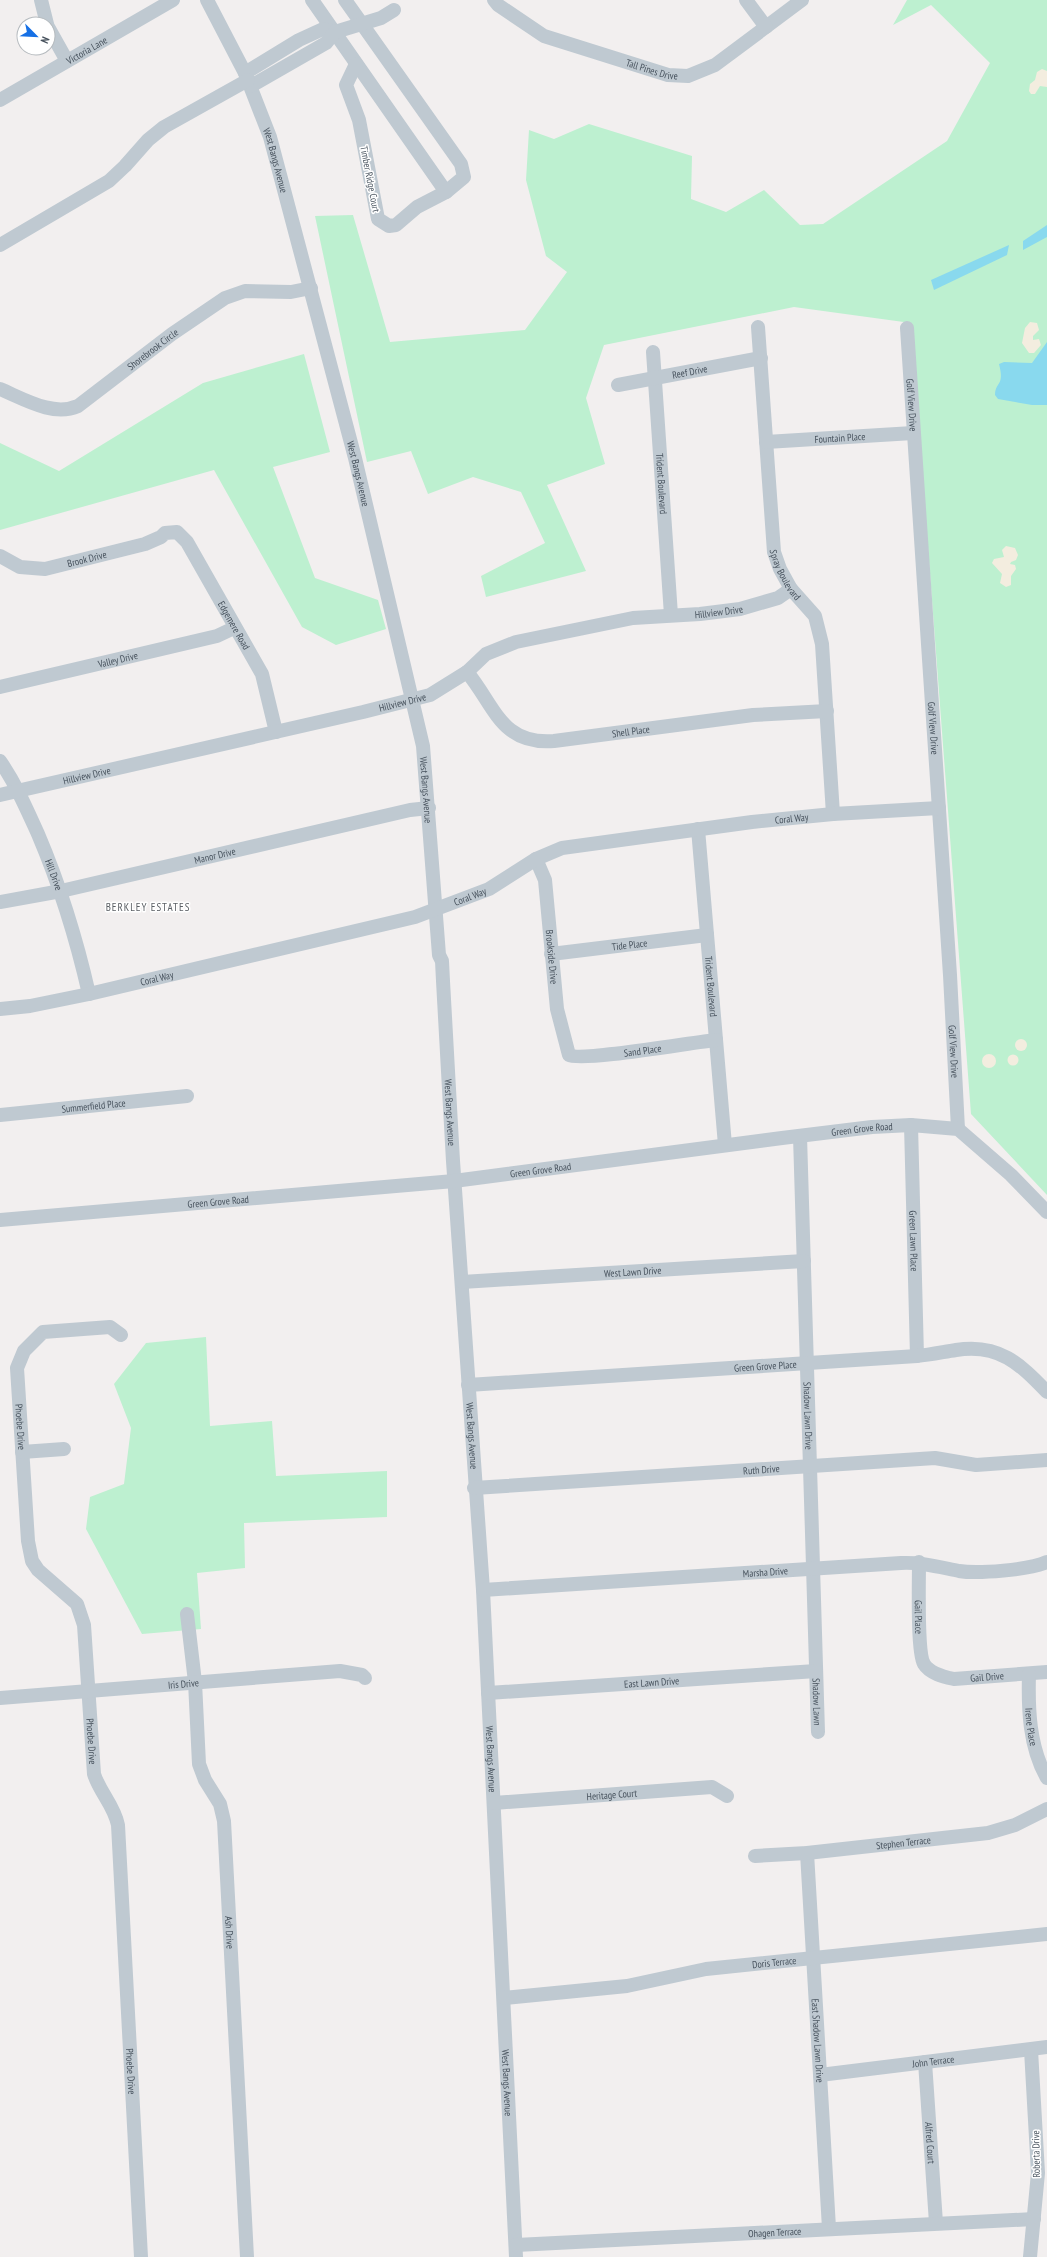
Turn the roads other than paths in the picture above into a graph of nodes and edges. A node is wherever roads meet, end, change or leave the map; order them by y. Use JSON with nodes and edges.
{"nodes":[{"id":1,"x":41,"y":0,"type":"edge"},
{"id":2,"x":173,"y":0,"type":"edge"},
{"id":3,"x":207,"y":0,"type":"edge"},
{"id":4,"x":312,"y":0,"type":"edge"},
{"id":5,"x":345,"y":0,"type":"edge"},
{"id":6,"x":494,"y":0,"type":"edge"},
{"id":7,"x":746,"y":0,"type":"edge"},
{"id":8,"x":802,"y":0,"type":"edge"},
{"id":9,"x":394,"y":10,"type":"dead end"},
{"id":10,"x":44,"y":16,"type":"edge"},
{"id":11,"x":362,"y":25,"type":"junction"},
{"id":12,"x":766,"y":27,"type":"junction"},
{"id":13,"x":335,"y":32,"type":"junction"},
{"id":14,"x":56,"y":41,"type":"edge"},
{"id":15,"x":67,"y":61,"type":"junction"},
{"id":16,"x":356,"y":64,"type":"junction"},
{"id":17,"x":248,"y":80,"type":"junction"},
{"id":18,"x":0,"y":100,"type":"edge"},
{"id":19,"x":446,"y":192,"type":"junction"},
{"id":20,"x":0,"y":245,"type":"edge"},
{"id":21,"x":311,"y":288,"type":"junction"},
{"id":22,"x":758,"y":327,"type":"dead end"},
{"id":23,"x":907,"y":328,"type":"dead end"},
{"id":24,"x":653,"y":352,"type":"dead end"},
{"id":25,"x":760,"y":358,"type":"junction"},
{"id":26,"x":655,"y":378,"type":"junction"},
{"id":27,"x":618,"y":384,"type":"dead end"},
{"id":28,"x":0,"y":389,"type":"edge"},
{"id":29,"x":913,"y":433,"type":"junction"},
{"id":30,"x":766,"y":442,"type":"junction"},
{"id":31,"x":172,"y":532,"type":"joint"},
{"id":32,"x":0,"y":556,"type":"edge"},
{"id":33,"x":792,"y":589,"type":"junction"},
{"id":34,"x":671,"y":616,"type":"junction"},
{"id":35,"x":234,"y":628,"type":"junction"},
{"id":36,"x":467,"y":672,"type":"junction"},
{"id":37,"x":0,"y":688,"type":"edge"},
{"id":38,"x":413,"y":700,"type":"junction"},
{"id":39,"x":827,"y":711,"type":"junction"},
{"id":40,"x":276,"y":732,"type":"junction"},
{"id":41,"x":0,"y":761,"type":"edge"},
{"id":42,"x":17,"y":792,"type":"junction"},
{"id":43,"x":0,"y":795,"type":"edge"},
{"id":44,"x":429,"y":808,"type":"junction"},
{"id":45,"x":939,"y":808,"type":"junction"},
{"id":46,"x":833,"y":814,"type":"junction"},
{"id":47,"x":698,"y":828,"type":"junction"},
{"id":48,"x":536,"y":859,"type":"junction"},
{"id":49,"x":61,"y":891,"type":"junction"},
{"id":50,"x":0,"y":902,"type":"edge"},
{"id":51,"x":436,"y":910,"type":"junction"},
{"id":52,"x":707,"y":935,"type":"junction"},
{"id":53,"x":551,"y":954,"type":"junction"},
{"id":54,"x":89,"y":994,"type":"junction"},
{"id":55,"x":0,"y":1009,"type":"edge"},
{"id":56,"x":716,"y":1040,"type":"junction"},
{"id":57,"x":569,"y":1055,"type":"joint"},
{"id":58,"x":186,"y":1096,"type":"dead end"},
{"id":59,"x":0,"y":1115,"type":"edge"},
{"id":60,"x":910,"y":1125,"type":"junction"},
{"id":61,"x":958,"y":1128,"type":"junction"},
{"id":62,"x":800,"y":1136,"type":"junction"},
{"id":63,"x":725,"y":1145,"type":"junction"},
{"id":64,"x":454,"y":1181,"type":"junction"},
{"id":65,"x":1047,"y":1212,"type":"edge"},
{"id":66,"x":0,"y":1220,"type":"edge"},
{"id":67,"x":804,"y":1261,"type":"junction"},
{"id":68,"x":462,"y":1282,"type":"junction"},
{"id":69,"x":121,"y":1335,"type":"dead end"},
{"id":70,"x":917,"y":1356,"type":"junction"},
{"id":71,"x":807,"y":1364,"type":"junction"},
{"id":72,"x":468,"y":1385,"type":"junction"},
{"id":73,"x":1047,"y":1392,"type":"edge"},
{"id":74,"x":64,"y":1449,"type":"dead end"},
{"id":75,"x":22,"y":1452,"type":"junction"},
{"id":76,"x":1047,"y":1460,"type":"edge"},
{"id":77,"x":810,"y":1466,"type":"junction"},
{"id":78,"x":474,"y":1488,"type":"junction"},
{"id":79,"x":919,"y":1562,"type":"junction"},
{"id":80,"x":1047,"y":1562,"type":"edge"},
{"id":81,"x":813,"y":1569,"type":"junction"},
{"id":82,"x":483,"y":1590,"type":"junction"},
{"id":83,"x":187,"y":1614,"type":"dead end"},
{"id":84,"x":928,"y":1669,"type":"joint"},
{"id":85,"x":816,"y":1671,"type":"junction"},
{"id":86,"x":1047,"y":1672,"type":"edge"},
{"id":87,"x":1029,"y":1674,"type":"junction"},
{"id":88,"x":365,"y":1678,"type":"dead end"},
{"id":89,"x":195,"y":1682,"type":"junction"},
{"id":90,"x":89,"y":1692,"type":"junction"},
{"id":91,"x":488,"y":1693,"type":"junction"},
{"id":92,"x":0,"y":1698,"type":"edge"},
{"id":93,"x":818,"y":1732,"type":"dead end"},
{"id":94,"x":1047,"y":1778,"type":"edge"},
{"id":95,"x":727,"y":1796,"type":"dead end"},
{"id":96,"x":494,"y":1803,"type":"junction"},
{"id":97,"x":1047,"y":1809,"type":"edge"},
{"id":98,"x":807,"y":1852,"type":"junction"},
{"id":99,"x":755,"y":1856,"type":"dead end"},
{"id":100,"x":1047,"y":1934,"type":"edge"},
{"id":101,"x":813,"y":1958,"type":"junction"},
{"id":102,"x":504,"y":1998,"type":"junction"},
{"id":103,"x":1047,"y":2048,"type":"edge"},
{"id":104,"x":1031,"y":2050,"type":"junction"},
{"id":105,"x":925,"y":2062,"type":"junction"},
{"id":106,"x":820,"y":2075,"type":"junction"},
{"id":107,"x":1034,"y":2219,"type":"junction"},
{"id":108,"x":936,"y":2223,"type":"junction"},
{"id":109,"x":829,"y":2228,"type":"junction"},
{"id":110,"x":516,"y":2251,"type":"edge"},
{"id":111,"x":141,"y":2257,"type":"edge"},
{"id":112,"x":247,"y":2257,"type":"edge"},
{"id":113,"x":1030,"y":2257,"type":"edge"}],
"edges":[{"from":1,"to":10,"type":"street"},
{"from":2,"to":15,"type":"street","name":"Victoria Lane"},
{"from":3,"to":17,"type":"street","name":"West Bangs Avenue"},
{"from":4,"to":13,"type":"street"},
{"from":5,"to":11,"type":"street","name":"Timber Ridge Court"},
{"from":6,"to":12,"type":"street","name":"Tall Pines Drive"},
{"from":7,"to":12,"type":"street"},
{"from":8,"to":12,"type":"street","name":"Tall Pines Drive"},
{"from":9,"to":11,"type":"street"},
{"from":11,"to":13,"type":"street"},
{"from":11,"to":19,"type":"street","name":"Timber Ridge Court"},
{"from":13,"to":16,"type":"street"},
{"from":13,"to":17,"type":"street"},
{"from":14,"to":15,"type":"street"},
{"from":15,"to":18,"type":"street","name":"Victoria Lane"},
{"from":16,"to":19,"type":"street"},
{"from":16,"to":19,"type":"street","name":"Timber Ridge Court"},
{"from":17,"to":20,"type":"street"},
{"from":17,"to":21,"type":"street","name":"West Bangs Avenue"},
{"from":21,"to":28,"type":"street","name":"Shorebrook Circle"},
{"from":21,"to":38,"type":"street","name":"West Bangs Avenue"},
{"from":22,"to":25,"type":"street","name":"Spray Boulevard"},
{"from":23,"to":29,"type":"street","name":"Golf View Drive"},
{"from":24,"to":26,"type":"street","name":"Trident Boulevard"},
{"from":25,"to":26,"type":"street","name":"Reef Drive"},
{"from":25,"to":30,"type":"street","name":"Spray Boulevard"},
{"from":26,"to":27,"type":"street","name":"Reef Drive"},
{"from":26,"to":34,"type":"street","name":"Trident Boulevard"},
{"from":29,"to":30,"type":"street","name":"Fountain Place"},
{"from":29,"to":45,"type":"street","name":"Golf View Drive"},
{"from":30,"to":33,"type":"street","name":"Spray Boulevard"},
{"from":31,"to":32,"type":"street","name":"Brook Drive"},
{"from":31,"to":35,"type":"street","name":"Edgemere Road"},
{"from":33,"to":34,"type":"street","name":"Hillview Drive"},
{"from":33,"to":39,"type":"street","name":"Spray Boulevard"},
{"from":34,"to":36,"type":"street","name":"Hillview Drive"},
{"from":35,"to":37,"type":"street","name":"Valley Drive"},
{"from":35,"to":40,"type":"street","name":"Edgemere Road"},
{"from":36,"to":38,"type":"street","name":"Hillview Drive"},
{"from":36,"to":39,"type":"street","name":"Shell Place"},
{"from":38,"to":40,"type":"street","name":"Hillview Drive"},
{"from":38,"to":44,"type":"street","name":"West Bangs Avenue"},
{"from":39,"to":46,"type":"street","name":"Spray Boulevard"},
{"from":40,"to":42,"type":"street","name":"Hillview Drive"},
{"from":41,"to":42,"type":"street","name":"Hill Drive"},
{"from":42,"to":43,"type":"street","name":"Hillview Drive"},
{"from":42,"to":49,"type":"street","name":"Hill Drive"},
{"from":44,"to":49,"type":"street","name":"Manor Drive"},
{"from":44,"to":51,"type":"street","name":"West Bangs Avenue"},
{"from":45,"to":46,"type":"street","name":"Coral Way"},
{"from":45,"to":61,"type":"street","name":"Golf View Drive"},
{"from":46,"to":47,"type":"street","name":"Coral Way"},
{"from":47,"to":48,"type":"street","name":"Coral Way"},
{"from":47,"to":52,"type":"street","name":"Trident Boulevard"},
{"from":48,"to":51,"type":"street","name":"Coral Way"},
{"from":48,"to":53,"type":"street","name":"Brookside Drive"},
{"from":49,"to":50,"type":"street","name":"Manor Drive"},
{"from":49,"to":54,"type":"street","name":"Hill Drive"},
{"from":51,"to":54,"type":"street","name":"Coral Way"},
{"from":51,"to":64,"type":"street","name":"West Bangs Avenue"},
{"from":52,"to":53,"type":"street","name":"Tide Place"},
{"from":52,"to":56,"type":"street","name":"Trident Boulevard"},
{"from":53,"to":57,"type":"street","name":"Brookside Drive"},
{"from":54,"to":55,"type":"street","name":"Coral Way"},
{"from":56,"to":57,"type":"street","name":"Sand Place"},
{"from":56,"to":63,"type":"street","name":"Trident Boulevard"},
{"from":58,"to":59,"type":"street","name":"Summerfield Place"},
{"from":60,"to":61,"type":"street","name":"Green Grove Road"},
{"from":60,"to":62,"type":"street","name":"Green Grove Road"},
{"from":60,"to":70,"type":"street","name":"Green Lawn Place"},
{"from":61,"to":65,"type":"street"},
{"from":62,"to":63,"type":"street","name":"Green Grove Road"},
{"from":62,"to":67,"type":"street","name":"Shadow Lawn Drive"},
{"from":63,"to":64,"type":"street","name":"Green Grove Road"},
{"from":64,"to":66,"type":"street","name":"Green Grove Road"},
{"from":64,"to":68,"type":"street","name":"West Bangs Avenue"},
{"from":67,"to":68,"type":"street","name":"West Lawn Drive"},
{"from":67,"to":71,"type":"street","name":"Shadow Lawn Drive"},
{"from":68,"to":72,"type":"street","name":"West Bangs Avenue"},
{"from":69,"to":75,"type":"street","name":"Phoebe Drive"},
{"from":70,"to":71,"type":"street","name":"Green Grove Place"},
{"from":70,"to":73,"type":"street","name":"Green Grove Place"},
{"from":71,"to":72,"type":"street","name":"Green Grove Place"},
{"from":71,"to":77,"type":"street","name":"Shadow Lawn Drive"},
{"from":72,"to":78,"type":"street","name":"West Bangs Avenue"},
{"from":74,"to":75,"type":"street"},
{"from":75,"to":90,"type":"street","name":"Phoebe Drive"},
{"from":76,"to":77,"type":"street","name":"Ruth Drive"},
{"from":77,"to":78,"type":"street","name":"Ruth Drive"},
{"from":77,"to":81,"type":"street","name":"Shadow Lawn Drive"},
{"from":78,"to":82,"type":"street","name":"West Bangs Avenue"},
{"from":79,"to":80,"type":"street","name":"Marsha Drive"},
{"from":79,"to":81,"type":"street","name":"Marsha Drive"},
{"from":79,"to":84,"type":"street","name":"Gail Place"},
{"from":81,"to":82,"type":"street","name":"Marsha Drive"},
{"from":81,"to":85,"type":"street","name":"Shadow Lawn Drive"},
{"from":82,"to":91,"type":"street","name":"West Bangs Avenue"},
{"from":83,"to":89,"type":"street","name":"Ash Drive"},
{"from":84,"to":87,"type":"street","name":"Gail Drive"},
{"from":85,"to":91,"type":"street","name":"East Lawn Drive"},
{"from":85,"to":93,"type":"street","name":"Shadow Lawn"},
{"from":86,"to":87,"type":"street","name":"Gail Drive"},
{"from":87,"to":94,"type":"street","name":"Irene Place"},
{"from":88,"to":89,"type":"street","name":"Iris Drive"},
{"from":89,"to":90,"type":"street","name":"Iris Drive"},
{"from":89,"to":112,"type":"street","name":"Ash Drive"},
{"from":90,"to":92,"type":"street","name":"Iris Drive"},
{"from":90,"to":111,"type":"street","name":"Phoebe Drive"},
{"from":91,"to":96,"type":"street","name":"West Bangs Avenue"},
{"from":95,"to":96,"type":"street","name":"Heritage Court"},
{"from":96,"to":102,"type":"street","name":"West Bangs Avenue"},
{"from":97,"to":98,"type":"street","name":"Stephen Terrace"},
{"from":98,"to":99,"type":"street","name":"Stephen Terrace"},
{"from":98,"to":101,"type":"street","name":"East Shadow Lawn Drive"},
{"from":100,"to":101,"type":"street","name":"Doris Terrace"},
{"from":101,"to":102,"type":"street","name":"Doris Terrace"},
{"from":101,"to":106,"type":"street","name":"East Shadow Lawn Drive"},
{"from":102,"to":110,"type":"street","name":"West Bangs Avenue"},
{"from":103,"to":104,"type":"street","name":"John Terrace"},
{"from":104,"to":105,"type":"street","name":"John Terrace"},
{"from":104,"to":107,"type":"street","name":"Roberta Drive"},
{"from":105,"to":106,"type":"street","name":"John Terrace"},
{"from":105,"to":108,"type":"street","name":"Alfred Court"},
{"from":106,"to":109,"type":"street","name":"East Shadow Lawn Drive"},
{"from":107,"to":108,"type":"street","name":"Ohagen Terrace"},
{"from":107,"to":113,"type":"street","name":"Roberta Drive"},
{"from":108,"to":109,"type":"street","name":"Ohagen Terrace"},
{"from":109,"to":110,"type":"street","name":"Ohagen Terrace"}]}
